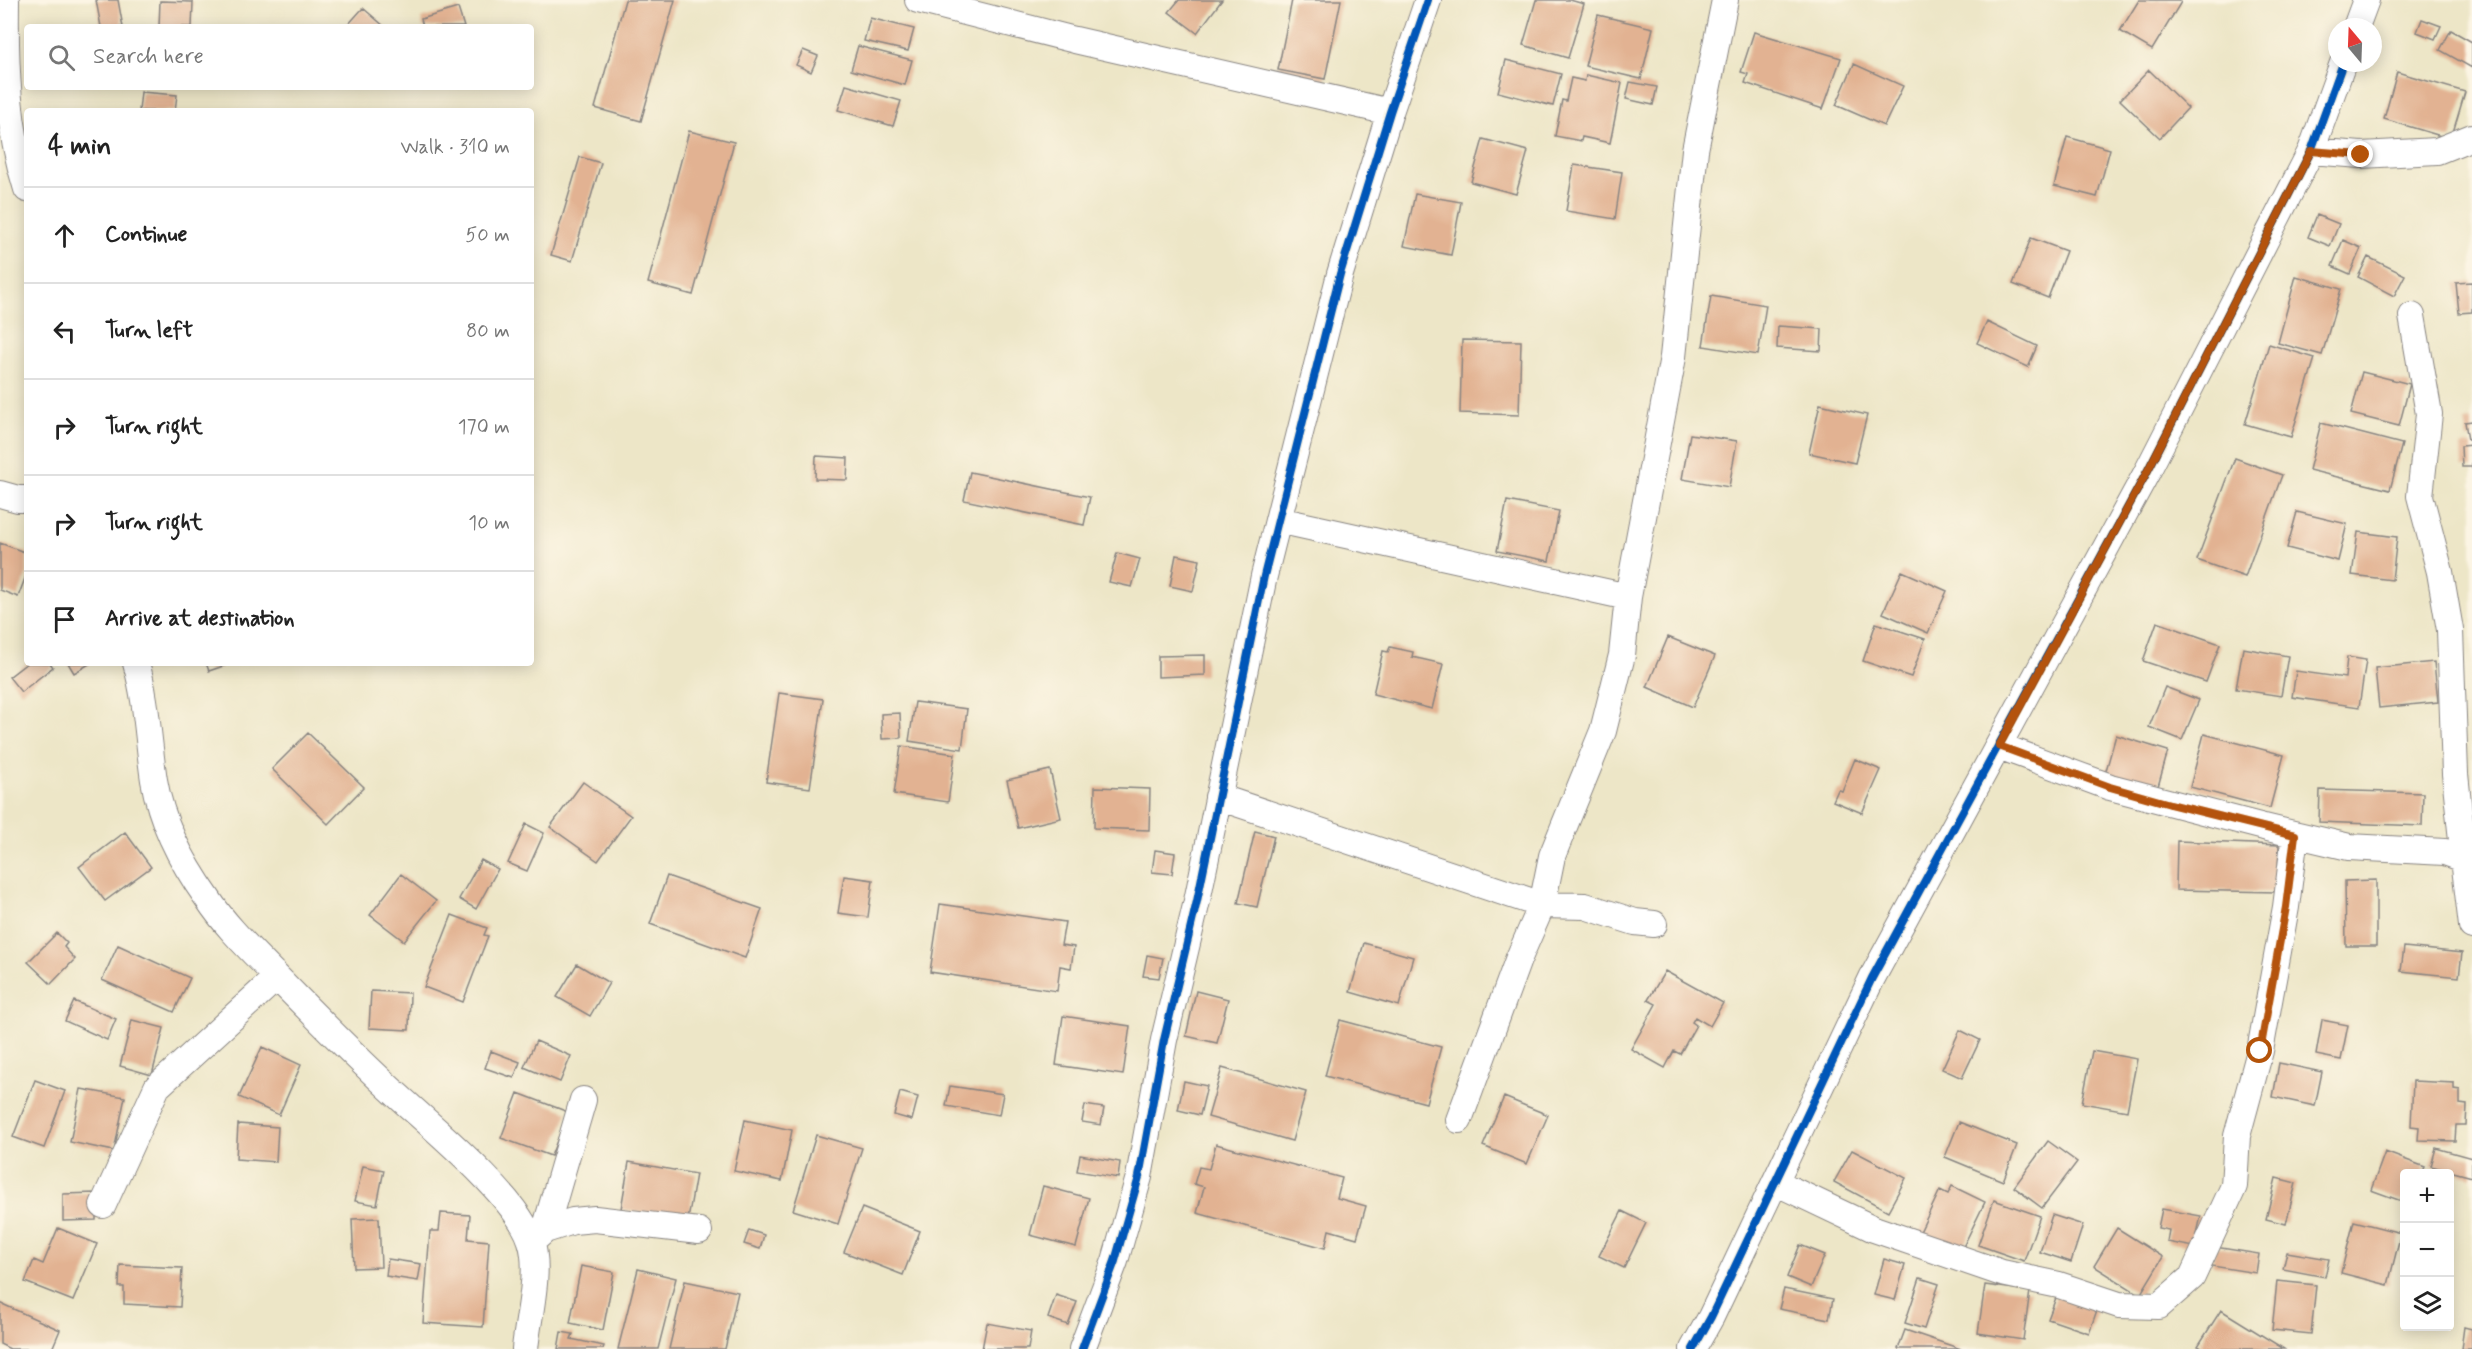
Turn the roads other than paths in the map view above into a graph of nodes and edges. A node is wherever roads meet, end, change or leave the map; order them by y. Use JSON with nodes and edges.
{"nodes":[{"id":1,"x":6,"y":0,"type":"edge"},
{"id":2,"x":918,"y":0,"type":"edge"},
{"id":3,"x":1428,"y":0,"type":"edge"},
{"id":4,"x":1725,"y":0,"type":"edge"},
{"id":5,"x":2366,"y":0,"type":"edge"},
{"id":6,"x":2359,"y":18,"type":"edge"},
{"id":7,"x":2340,"y":72,"type":"edge"},
{"id":8,"x":1390,"y":112,"type":"junction"},
{"id":9,"x":2472,"y":137,"type":"edge"},
{"id":10,"x":2311,"y":151,"type":"junction"},
{"id":11,"x":24,"y":177,"type":"edge"},
{"id":12,"x":2412,"y":316,"type":"dead end"},
{"id":13,"x":0,"y":494,"type":"edge"},
{"id":14,"x":24,"y":499,"type":"edge"},
{"id":15,"x":1278,"y":520,"type":"junction"},
{"id":16,"x":1628,"y":597,"type":"junction"},
{"id":17,"x":137,"y":666,"type":"edge"},
{"id":18,"x":1999,"y":746,"type":"junction"},
{"id":19,"x":1218,"y":797,"type":"junction"},
{"id":20,"x":2295,"y":835,"type":"junction"},
{"id":21,"x":2464,"y":859,"type":"junction"},
{"id":22,"x":1542,"y":905,"type":"junction"},
{"id":23,"x":1654,"y":924,"type":"dead end"},
{"id":24,"x":2472,"y":926,"type":"edge"},
{"id":25,"x":277,"y":977,"type":"junction"},
{"id":26,"x":583,"y":1100,"type":"dead end"},
{"id":27,"x":1459,"y":1120,"type":"dead end"},
{"id":28,"x":1775,"y":1182,"type":"junction"},
{"id":29,"x":103,"y":1205,"type":"dead end"},
{"id":30,"x":699,"y":1231,"type":"dead end"},
{"id":31,"x":538,"y":1236,"type":"junction"},
{"id":32,"x":525,"y":1349,"type":"edge"},
{"id":33,"x":1082,"y":1349,"type":"edge"},
{"id":34,"x":1693,"y":1349,"type":"edge"}],
"edges":[{"from":1,"to":11,"type":"street"},
{"from":2,"to":8,"type":"street"},
{"from":3,"to":8,"type":"street"},
{"from":4,"to":16,"type":"street"},
{"from":5,"to":6,"type":"street"},
{"from":7,"to":10,"type":"street"},
{"from":8,"to":15,"type":"street"},
{"from":9,"to":10,"type":"street"},
{"from":10,"to":18,"type":"street"},
{"from":12,"to":21,"type":"street"},
{"from":13,"to":14,"type":"street"},
{"from":15,"to":16,"type":"street"},
{"from":15,"to":19,"type":"street"},
{"from":16,"to":22,"type":"street"},
{"from":17,"to":25,"type":"street"},
{"from":18,"to":20,"type":"street"},
{"from":18,"to":28,"type":"street"},
{"from":19,"to":22,"type":"street"},
{"from":19,"to":33,"type":"street"},
{"from":20,"to":21,"type":"street"},
{"from":20,"to":28,"type":"street"},
{"from":21,"to":24,"type":"street"},
{"from":22,"to":23,"type":"street"},
{"from":22,"to":27,"type":"street"},
{"from":25,"to":29,"type":"street"},
{"from":25,"to":31,"type":"street"},
{"from":26,"to":31,"type":"street"},
{"from":28,"to":34,"type":"street"},
{"from":30,"to":31,"type":"street"},
{"from":31,"to":32,"type":"street"}]}
